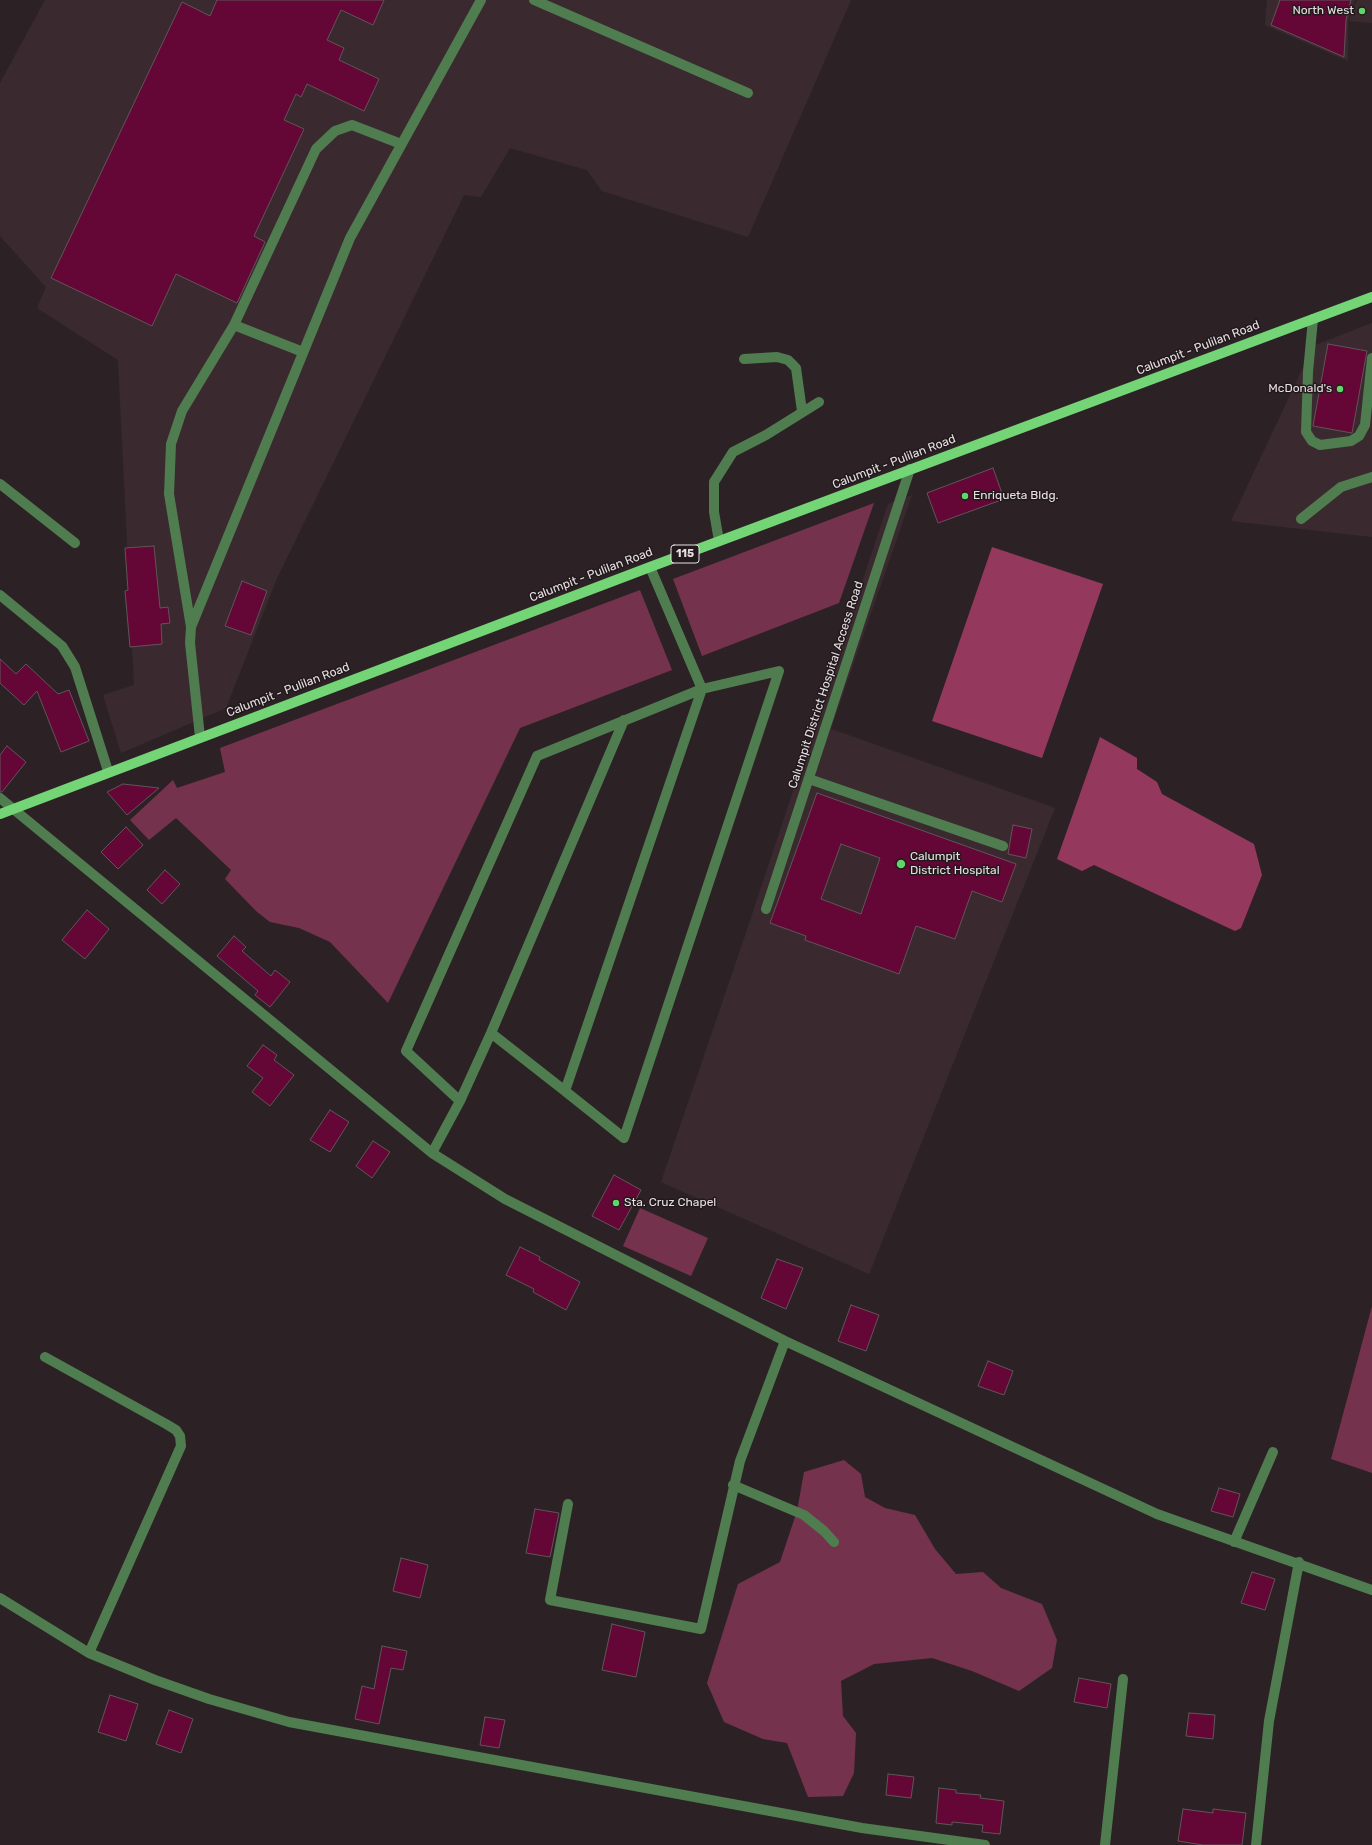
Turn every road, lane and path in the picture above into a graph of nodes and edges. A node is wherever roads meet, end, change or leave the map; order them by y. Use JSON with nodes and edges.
{"nodes":[{"id":1,"x":481,"y":0,"type":"edge"},
{"id":2,"x":534,"y":0,"type":"edge"},
{"id":3,"x":748,"y":93,"type":"dead end"},
{"id":4,"x":401,"y":144,"type":"junction"},
{"id":5,"x":1372,"y":297,"type":"edge"},
{"id":6,"x":1313,"y":319,"type":"junction"},
{"id":7,"x":234,"y":325,"type":"junction"},
{"id":8,"x":304,"y":352,"type":"junction"},
{"id":9,"x":1372,"y":358,"type":"edge"},
{"id":10,"x":744,"y":359,"type":"dead end"},
{"id":11,"x":819,"y":402,"type":"dead end"},
{"id":12,"x":802,"y":411,"type":"junction"},
{"id":13,"x":910,"y":469,"type":"junction"},
{"id":14,"x":1372,"y":477,"type":"edge"},
{"id":15,"x":2,"y":489,"type":"edge"},
{"id":16,"x":1301,"y":519,"type":"dead end"},
{"id":17,"x":719,"y":541,"type":"junction"},
{"id":18,"x":76,"y":543,"type":"dead end"},
{"id":19,"x":650,"y":567,"type":"junction"},
{"id":20,"x":0,"y":595,"type":"edge"},
{"id":21,"x":190,"y":627,"type":"junction"},
{"id":22,"x":702,"y":689,"type":"junction"},
{"id":23,"x":624,"y":720,"type":"junction"},
{"id":24,"x":200,"y":737,"type":"junction"},
{"id":25,"x":108,"y":771,"type":"junction"},
{"id":26,"x":809,"y":779,"type":"junction"},
{"id":27,"x":0,"y":798,"type":"edge"},
{"id":28,"x":14,"y":809,"type":"junction"},
{"id":29,"x":0,"y":814,"type":"edge"},
{"id":30,"x":1003,"y":846,"type":"dead end"},
{"id":31,"x":766,"y":909,"type":"dead end"},
{"id":32,"x":491,"y":1033,"type":"junction"},
{"id":33,"x":565,"y":1091,"type":"junction"},
{"id":34,"x":460,"y":1102,"type":"junction"},
{"id":35,"x":432,"y":1153,"type":"junction"},
{"id":36,"x":785,"y":1341,"type":"junction"},
{"id":37,"x":45,"y":1357,"type":"dead end"},
{"id":38,"x":1272,"y":1452,"type":"dead end"},
{"id":39,"x":733,"y":1485,"type":"junction"},
{"id":40,"x":568,"y":1504,"type":"dead end"},
{"id":41,"x":834,"y":1542,"type":"dead end"},
{"id":42,"x":1234,"y":1542,"type":"junction"},
{"id":43,"x":1299,"y":1562,"type":"junction"},
{"id":44,"x":1372,"y":1590,"type":"edge"},
{"id":45,"x":0,"y":1598,"type":"edge"},
{"id":46,"x":89,"y":1653,"type":"junction"},
{"id":47,"x":1123,"y":1679,"type":"dead end"},
{"id":48,"x":985,"y":1845,"type":"edge"},
{"id":49,"x":1105,"y":1845,"type":"edge"},
{"id":50,"x":1256,"y":1845,"type":"edge"}],
"edges":[{"from":1,"to":4,"type":"street"},
{"from":2,"to":3,"type":"street"},
{"from":4,"to":7,"type":"street"},
{"from":4,"to":8,"type":"street"},
{"from":5,"to":6,"type":"main road","name":"Calumpit - Pulilan Road","number":"115"},
{"from":6,"to":9,"type":"street"},
{"from":6,"to":13,"type":"main road","name":"Calumpit - Pulilan Road","number":"115"},
{"from":7,"to":8,"type":"street"},
{"from":7,"to":21,"type":"street"},
{"from":8,"to":21,"type":"street"},
{"from":10,"to":12,"type":"street"},
{"from":11,"to":12,"type":"street"},
{"from":12,"to":17,"type":"street"},
{"from":13,"to":17,"type":"main road","name":"Calumpit - Pulilan Road","number":"115"},
{"from":13,"to":26,"type":"street","name":"Calumpit District Hospital Access Road"},
{"from":14,"to":16,"type":"street"},
{"from":15,"to":18,"type":"street"},
{"from":17,"to":19,"type":"main road","name":"Calumpit - Pulilan Road","number":"115"},
{"from":19,"to":22,"type":"street"},
{"from":19,"to":24,"type":"main road","name":"Calumpit - Pulilan Road","number":"115"},
{"from":20,"to":25,"type":"street"},
{"from":21,"to":24,"type":"street"},
{"from":22,"to":23,"type":"street"},
{"from":22,"to":33,"type":"street"},
{"from":22,"to":33,"type":"street"},
{"from":23,"to":32,"type":"street"},
{"from":23,"to":34,"type":"street"},
{"from":24,"to":25,"type":"main road","name":"Calumpit - Pulilan Road","number":"115"},
{"from":25,"to":28,"type":"main road","name":"Calumpit - Pulilan Road","number":"115"},
{"from":26,"to":30,"type":"street"},
{"from":26,"to":31,"type":"street","name":"Calumpit District Hospital Access Road"},
{"from":27,"to":28,"type":"street"},
{"from":28,"to":29,"type":"main road","name":"Calumpit - Pulilan Road","number":"115"},
{"from":28,"to":35,"type":"street"},
{"from":32,"to":33,"type":"street"},
{"from":32,"to":34,"type":"street"},
{"from":34,"to":35,"type":"street"},
{"from":35,"to":36,"type":"street"},
{"from":36,"to":39,"type":"street"},
{"from":36,"to":42,"type":"street"},
{"from":37,"to":46,"type":"street"},
{"from":38,"to":42,"type":"street"},
{"from":39,"to":40,"type":"street"},
{"from":39,"to":41,"type":"street"},
{"from":42,"to":43,"type":"street"},
{"from":43,"to":44,"type":"street"},
{"from":43,"to":50,"type":"street"},
{"from":45,"to":46,"type":"street"},
{"from":46,"to":48,"type":"street"},
{"from":47,"to":49,"type":"street"}]}
